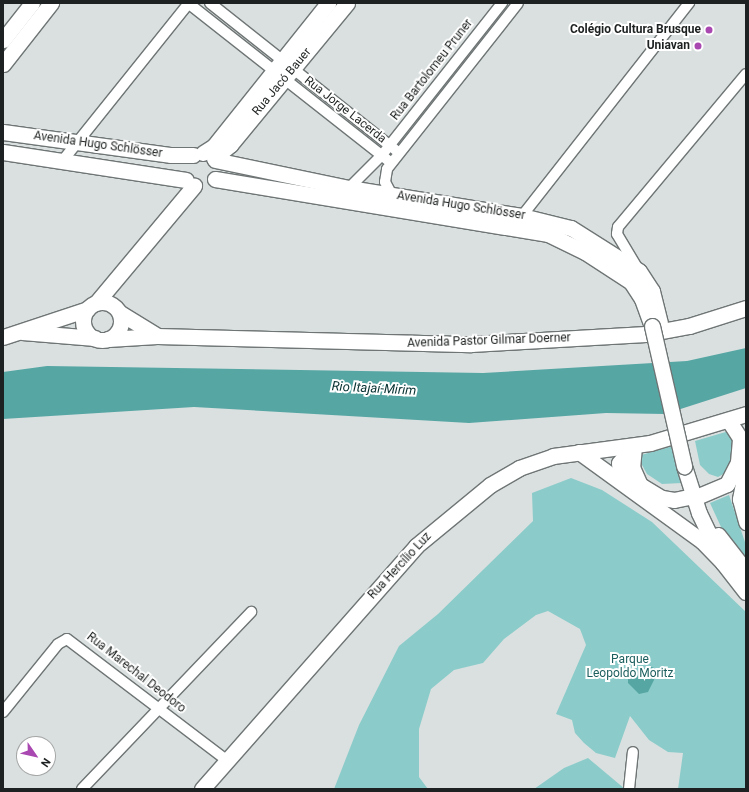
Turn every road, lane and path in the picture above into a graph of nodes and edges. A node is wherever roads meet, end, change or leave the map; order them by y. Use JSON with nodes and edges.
{"nodes":[{"id":1,"x":32,"y":3,"type":"edge"},
{"id":2,"x":51,"y":3,"type":"edge"},
{"id":3,"x":188,"y":3,"type":"edge"},
{"id":4,"x":210,"y":3,"type":"edge"},
{"id":5,"x":328,"y":3,"type":"edge"},
{"id":6,"x":347,"y":3,"type":"edge"},
{"id":7,"x":502,"y":3,"type":"edge"},
{"id":8,"x":518,"y":3,"type":"edge"},
{"id":9,"x":689,"y":3,"type":"edge"},
{"id":10,"x":25,"y":24,"type":"junction"},
{"id":11,"x":3,"y":40,"type":"edge"},
{"id":12,"x":3,"y":64,"type":"edge"},
{"id":13,"x":450,"y":69,"type":"junction"},
{"id":14,"x":284,"y":70,"type":"junction"},
{"id":15,"x":746,"y":74,"type":"edge"},
{"id":16,"x":460,"y":76,"type":"junction"},
{"id":17,"x":3,"y":132,"type":"edge"},
{"id":18,"x":77,"y":143,"type":"junction"},
{"id":19,"x":390,"y":145,"type":"junction"},
{"id":20,"x":3,"y":152,"type":"edge"},
{"id":21,"x":399,"y":153,"type":"junction"},
{"id":22,"x":382,"y":155,"type":"junction"},
{"id":23,"x":206,"y":157,"type":"junction"},
{"id":24,"x":64,"y":159,"type":"junction"},
{"id":25,"x":391,"y":163,"type":"junction"},
{"id":26,"x":215,"y":179,"type":"junction"},
{"id":27,"x":190,"y":183,"type":"junction"},
{"id":28,"x":349,"y":188,"type":"junction"},
{"id":29,"x":392,"y":195,"type":"junction"},
{"id":30,"x":522,"y":216,"type":"junction"},
{"id":31,"x":124,"y":269,"type":"junction"},
{"id":32,"x":639,"y":271,"type":"junction"},
{"id":33,"x":92,"y":306,"type":"junction"},
{"id":34,"x":746,"y":308,"type":"edge"},
{"id":35,"x":118,"y":311,"type":"junction"},
{"id":36,"x":656,"y":324,"type":"junction"},
{"id":37,"x":10,"y":334,"type":"edge"},
{"id":38,"x":157,"y":336,"type":"junction"},
{"id":39,"x":102,"y":338,"type":"junction"},
{"id":40,"x":746,"y":414,"type":"edge"},
{"id":41,"x":729,"y":421,"type":"junction"},
{"id":42,"x":744,"y":443,"type":"edge"},
{"id":43,"x":634,"y":446,"type":"junction"},
{"id":44,"x":579,"y":452,"type":"junction"},
{"id":45,"x":746,"y":468,"type":"edge"},
{"id":46,"x":623,"y":482,"type":"junction"},
{"id":47,"x":697,"y":495,"type":"junction"},
{"id":48,"x":746,"y":522,"type":"edge"},
{"id":49,"x":724,"y":563,"type":"junction"},
{"id":50,"x":746,"y":571,"type":"edge"},
{"id":51,"x":746,"y":592,"type":"edge"},
{"id":52,"x":251,"y":612,"type":"dead end"},
{"id":53,"x":159,"y":707,"type":"junction"},
{"id":54,"x":3,"y":712,"type":"edge"},
{"id":55,"x":633,"y":752,"type":"dead end"},
{"id":56,"x":228,"y":761,"type":"junction"},
{"id":57,"x":82,"y":789,"type":"edge"},
{"id":58,"x":202,"y":789,"type":"edge"},
{"id":59,"x":630,"y":789,"type":"edge"}],
"edges":[{"from":1,"to":10,"type":"main road"},
{"from":2,"to":10,"type":"main road"},
{"from":3,"to":14,"type":"street","name":"Rua Jorge Lacerda"},
{"from":3,"to":18,"type":"street"},
{"from":4,"to":14,"type":"street","name":"Rua Jorge Lacerda"},
{"from":5,"to":14,"type":"main road","name":"Rua Jacó Bauer"},
{"from":6,"to":14,"type":"main road","name":"Rua Jacó Bauer"},
{"from":7,"to":13,"type":"street","name":"Rua Bartolomeu Pruner"},
{"from":8,"to":16,"type":"street"},
{"from":9,"to":30,"type":"street"},
{"from":10,"to":11,"type":"main road"},
{"from":10,"to":12,"type":"main road"},
{"from":13,"to":16,"type":"street"},
{"from":13,"to":19,"type":"street","name":"Rua Bartolomeu Pruner"},
{"from":14,"to":19,"type":"street","name":"Rua Jorge Lacerda"},
{"from":14,"to":22,"type":"street","name":"Rua Jorge Lacerda"},
{"from":14,"to":23,"type":"main road","name":"Rua Jacó Bauer"},
{"from":15,"to":32,"type":"street"},
{"from":16,"to":21,"type":"street"},
{"from":17,"to":18,"type":"main road","name":"Avenida Hugo Schlösser"},
{"from":18,"to":23,"type":"main road","name":"Avenida Hugo Schlösser"},
{"from":18,"to":24,"type":"street"},
{"from":19,"to":21,"type":"street","name":"Rua Jorge Lacerda"},
{"from":19,"to":22,"type":"street","name":"Rua Bartolomeu Pruner"},
{"from":20,"to":24,"type":"main road","name":"Avenida Hugo Schlösser"},
{"from":21,"to":25,"type":"street"},
{"from":22,"to":25,"type":"street","name":"Rua Jorge Lacerda"},
{"from":22,"to":28,"type":"street","name":"Rua Bartolomeu Pruner"},
{"from":23,"to":26,"type":"main road"},
{"from":23,"to":27,"type":"main road"},
{"from":23,"to":28,"type":"main road","name":"Avenida Hugo Schlösser"},
{"from":24,"to":27,"type":"main road","name":"Avenida Hugo Schlösser"},
{"from":25,"to":29,"type":"street"},
{"from":26,"to":27,"type":"main road"},
{"from":26,"to":36,"type":"main road","name":"Avenida Hugo Schlösser"},
{"from":27,"to":31,"type":"main road"},
{"from":28,"to":29,"type":"main road","name":"Avenida Hugo Schlösser"},
{"from":29,"to":30,"type":"main road","name":"Avenida Hugo Schlösser"},
{"from":30,"to":32,"type":"main road","name":"Avenida Hugo Schlösser"},
{"from":31,"to":33,"type":"main road"},
{"from":31,"to":35,"type":"main road"},
{"from":32,"to":36,"type":"main road","name":"Avenida Hugo Schlösser"},
{"from":33,"to":35,"type":"main road"},
{"from":33,"to":37,"type":"main road"},
{"from":33,"to":39,"type":"main road"},
{"from":34,"to":38,"type":"main road","name":"Avenida Pastor Gilmar Doerner"},
{"from":35,"to":38,"type":"main road","name":"Avenida Pastor Gilmar Doerner"},
{"from":35,"to":39,"type":"main road"},
{"from":36,"to":47,"type":"main road","bridge":true},
{"from":37,"to":39,"type":"main road","name":"Avenida Pastor Gilmar Doerner"},
{"from":38,"to":39,"type":"main road","name":"Avenida Pastor Gilmar Doerner"},
{"from":40,"to":41,"type":"main road","name":"Rua Hercílio Luz"},
{"from":41,"to":42,"type":"main road"},
{"from":41,"to":43,"type":"main road","name":"Rua Hercílio Luz"},
{"from":42,"to":47,"type":"main road"},
{"from":43,"to":44,"type":"main road","name":"Rua Hercílio Luz"},
{"from":43,"to":46,"type":"main road"},
{"from":43,"to":47,"type":"main road"},
{"from":44,"to":46,"type":"main road"},
{"from":44,"to":56,"type":"main road","name":"Rua Hercílio Luz"},
{"from":45,"to":48,"type":"main road"},
{"from":46,"to":49,"type":"main road"},
{"from":47,"to":49,"type":"main road"},
{"from":47,"to":50,"type":"main road"},
{"from":49,"to":51,"type":"main road"},
{"from":52,"to":53,"type":"street"},
{"from":53,"to":54,"type":"street","name":"Rua Marechal Deodoro"},
{"from":53,"to":56,"type":"street","name":"Rua Marechal Deodoro"},
{"from":53,"to":57,"type":"street"},
{"from":55,"to":59,"type":"street"},
{"from":56,"to":58,"type":"main road","name":"Rua Hercílio Luz"}]}
